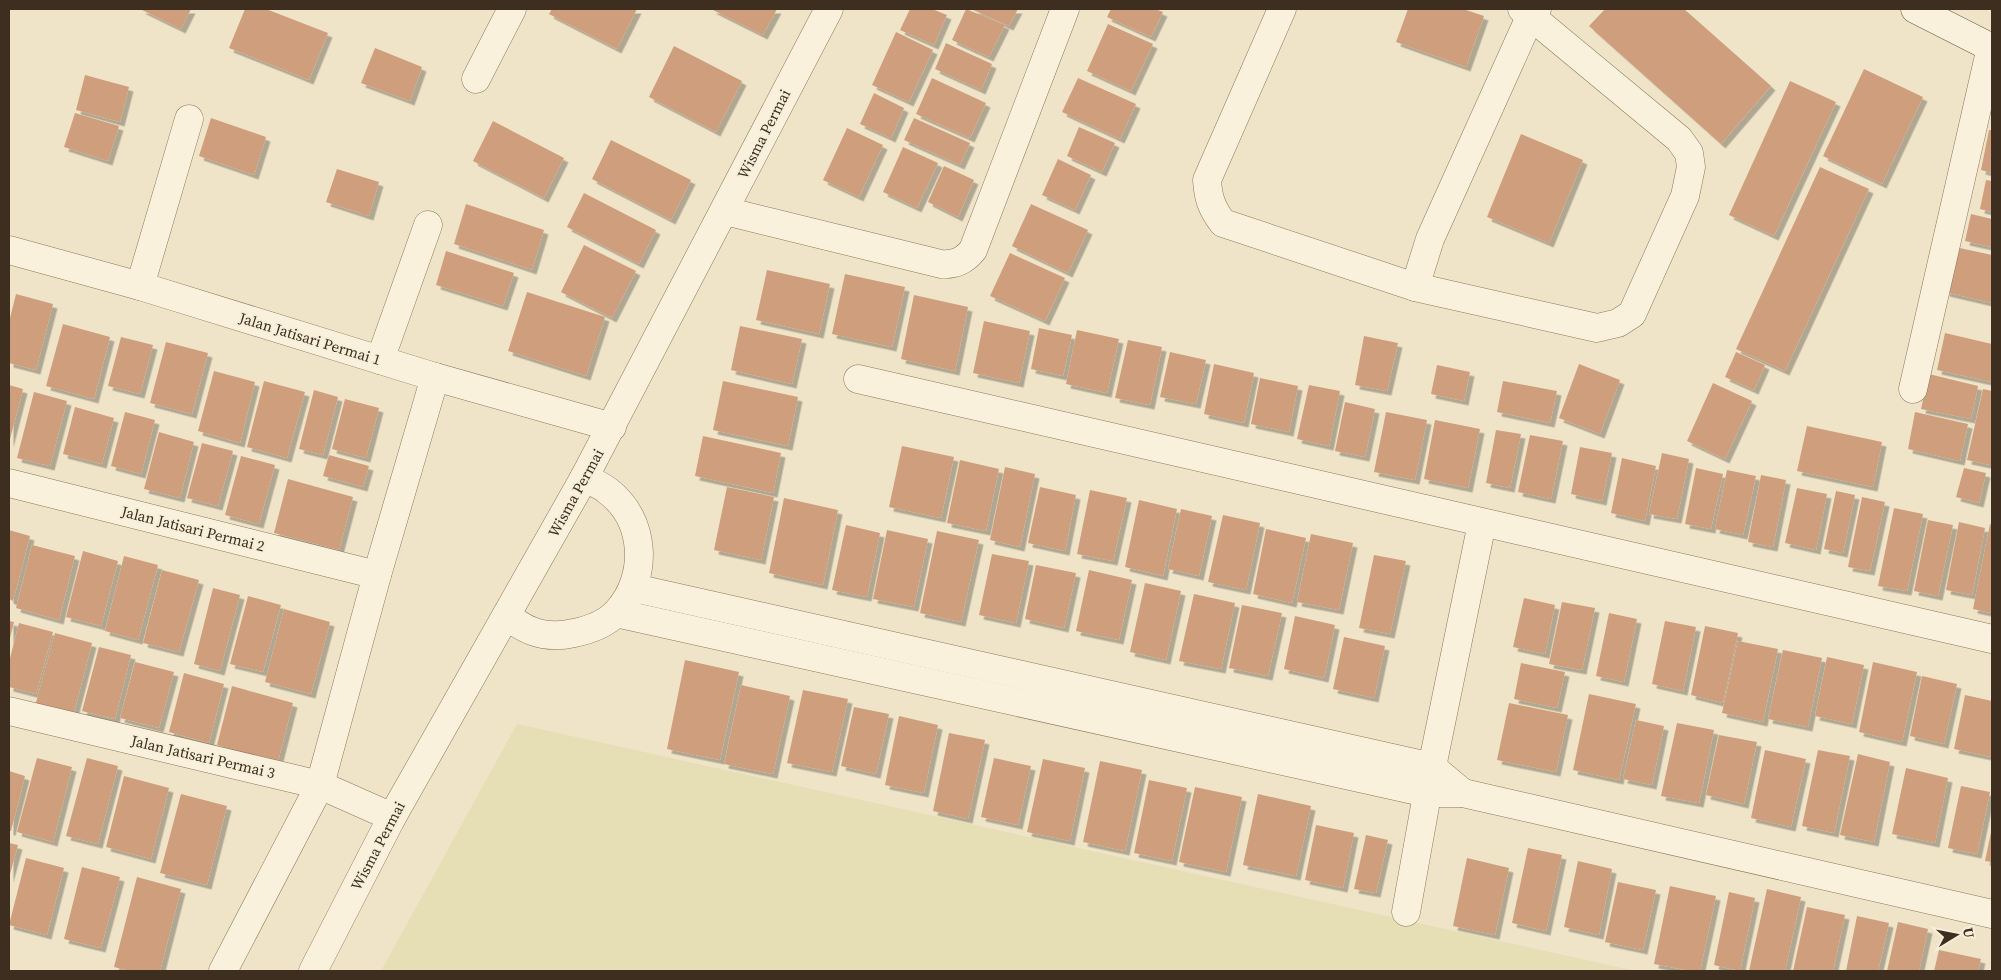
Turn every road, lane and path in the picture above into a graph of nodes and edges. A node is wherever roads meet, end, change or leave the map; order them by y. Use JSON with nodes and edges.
{"nodes":[{"id":1,"x":512,"y":9,"type":"edge"},
{"id":2,"x":829,"y":9,"type":"edge"},
{"id":3,"x":1066,"y":9,"type":"edge"},
{"id":4,"x":1282,"y":9,"type":"edge"},
{"id":5,"x":1914,"y":9,"type":"edge"},
{"id":6,"x":1530,"y":11,"type":"edge"},
{"id":7,"x":1991,"y":48,"type":"edge"},
{"id":8,"x":476,"y":80,"type":"dead end"},
{"id":9,"x":189,"y":119,"type":"dead end"},
{"id":10,"x":725,"y":211,"type":"junction"},
{"id":11,"x":428,"y":225,"type":"dead end"},
{"id":12,"x":9,"y":250,"type":"edge"},
{"id":13,"x":140,"y":286,"type":"junction"},
{"id":14,"x":1415,"y":287,"type":"junction"},
{"id":15,"x":380,"y":360,"type":"junction"},
{"id":16,"x":435,"y":377,"type":"junction"},
{"id":17,"x":858,"y":379,"type":"dead end"},
{"id":18,"x":1913,"y":389,"type":"dead end"},
{"id":19,"x":612,"y":427,"type":"junction"},
{"id":20,"x":584,"y":478,"type":"junction"},
{"id":21,"x":9,"y":483,"type":"edge"},
{"id":22,"x":1482,"y":522,"type":"junction"},
{"id":23,"x":377,"y":575,"type":"junction"},
{"id":24,"x":634,"y":588,"type":"junction"},
{"id":25,"x":616,"y":613,"type":"junction"},
{"id":26,"x":506,"y":616,"type":"junction"},
{"id":27,"x":1992,"y":640,"type":"edge"},
{"id":28,"x":1060,"y":684,"type":"junction"},
{"id":29,"x":1054,"y":710,"type":"junction"},
{"id":30,"x":9,"y":711,"type":"edge"},
{"id":31,"x":1432,"y":767,"type":"junction"},
{"id":32,"x":320,"y":785,"type":"junction"},
{"id":33,"x":1427,"y":793,"type":"junction"},
{"id":34,"x":1463,"y":793,"type":"junction"},
{"id":35,"x":392,"y":817,"type":"junction"},
{"id":36,"x":1406,"y":912,"type":"dead end"},
{"id":37,"x":1992,"y":914,"type":"edge"},
{"id":38,"x":223,"y":971,"type":"edge"},
{"id":39,"x":313,"y":971,"type":"edge"}],
"edges":[{"from":1,"to":8,"type":"street"},
{"from":2,"to":10,"type":"street","name":"Wisma Permai"},
{"from":3,"to":10,"type":"street"},
{"from":4,"to":14,"type":"street"},
{"from":5,"to":7,"type":"street"},
{"from":6,"to":14,"type":"street"},
{"from":6,"to":14,"type":"street"},
{"from":7,"to":18,"type":"street"},
{"from":9,"to":13,"type":"street"},
{"from":10,"to":19,"type":"street","name":"Wisma Permai"},
{"from":11,"to":15,"type":"street"},
{"from":12,"to":13,"type":"street","name":"Jalan Jatisari Permai 1"},
{"from":13,"to":15,"type":"street","name":"Jalan Jatisari Permai 1"},
{"from":15,"to":16,"type":"street","name":"Jalan Jatisari Permai 1"},
{"from":16,"to":19,"type":"street","name":"Jalan Jatisari Permai 1"},
{"from":16,"to":23,"type":"street"},
{"from":17,"to":22,"type":"street"},
{"from":19,"to":20,"type":"street","name":"Wisma Permai"},
{"from":20,"to":24,"type":"street"},
{"from":20,"to":26,"type":"street","name":"Wisma Permai"},
{"from":21,"to":23,"type":"street","name":"Jalan Jatisari Permai 2"},
{"from":22,"to":27,"type":"street"},
{"from":22,"to":31,"type":"street"},
{"from":23,"to":32,"type":"street"},
{"from":24,"to":25,"type":"street"},
{"from":24,"to":28,"type":"street"},
{"from":25,"to":26,"type":"street"},
{"from":25,"to":29,"type":"street"},
{"from":26,"to":35,"type":"street","name":"Wisma Permai"},
{"from":28,"to":29,"type":"street"},
{"from":28,"to":31,"type":"street"},
{"from":29,"to":33,"type":"street"},
{"from":30,"to":32,"type":"street","name":"Jalan Jatisari Permai 3"},
{"from":31,"to":33,"type":"street"},
{"from":31,"to":34,"type":"street"},
{"from":32,"to":35,"type":"street","name":"Jalan Jatisari Permai 3"},
{"from":32,"to":38,"type":"street"},
{"from":33,"to":34,"type":"street"},
{"from":33,"to":36,"type":"street"},
{"from":34,"to":37,"type":"street"},
{"from":35,"to":39,"type":"street","name":"Wisma Permai"}]}
